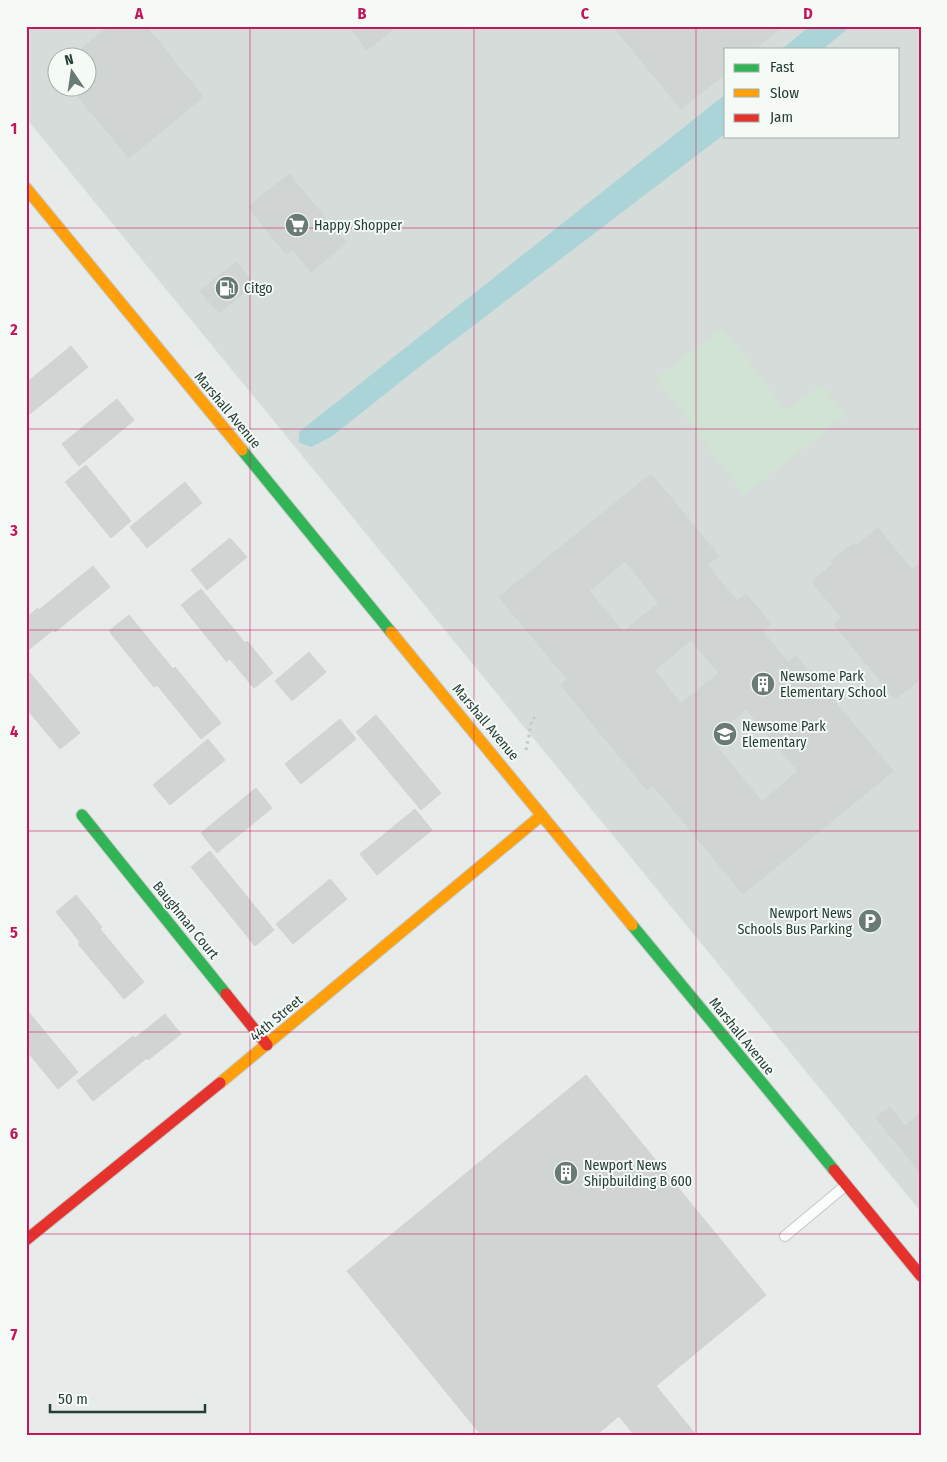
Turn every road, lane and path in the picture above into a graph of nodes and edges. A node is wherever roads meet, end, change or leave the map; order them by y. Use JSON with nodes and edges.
{"nodes":[{"id":1,"x":26,"y":188,"type":"edge"},
{"id":2,"x":535,"y":717,"type":"dead end"},
{"id":3,"x":526,"y":750,"type":"dead end"},
{"id":4,"x":82,"y":815,"type":"dead end"},
{"id":5,"x":542,"y":815,"type":"junction"},
{"id":6,"x":268,"y":1045,"type":"junction"},
{"id":7,"x":846,"y":1186,"type":"junction"},
{"id":8,"x":785,"y":1236,"type":"dead end"},
{"id":9,"x":26,"y":1240,"type":"edge"},
{"id":10,"x":921,"y":1276,"type":"edge"}],
"edges":[{"from":1,"to":5,"type":"street","name":"Marshall Avenue"},
{"from":2,"to":3,"type":"path"},
{"from":4,"to":6,"type":"street","name":"Baughman Court"},
{"from":5,"to":6,"type":"street","name":"44th Street"},
{"from":5,"to":7,"type":"street","name":"Marshall Avenue"},
{"from":6,"to":9,"type":"street","name":"44th Street"},
{"from":7,"to":8,"type":"lane"},
{"from":7,"to":10,"type":"street","name":"Marshall Avenue"}]}
